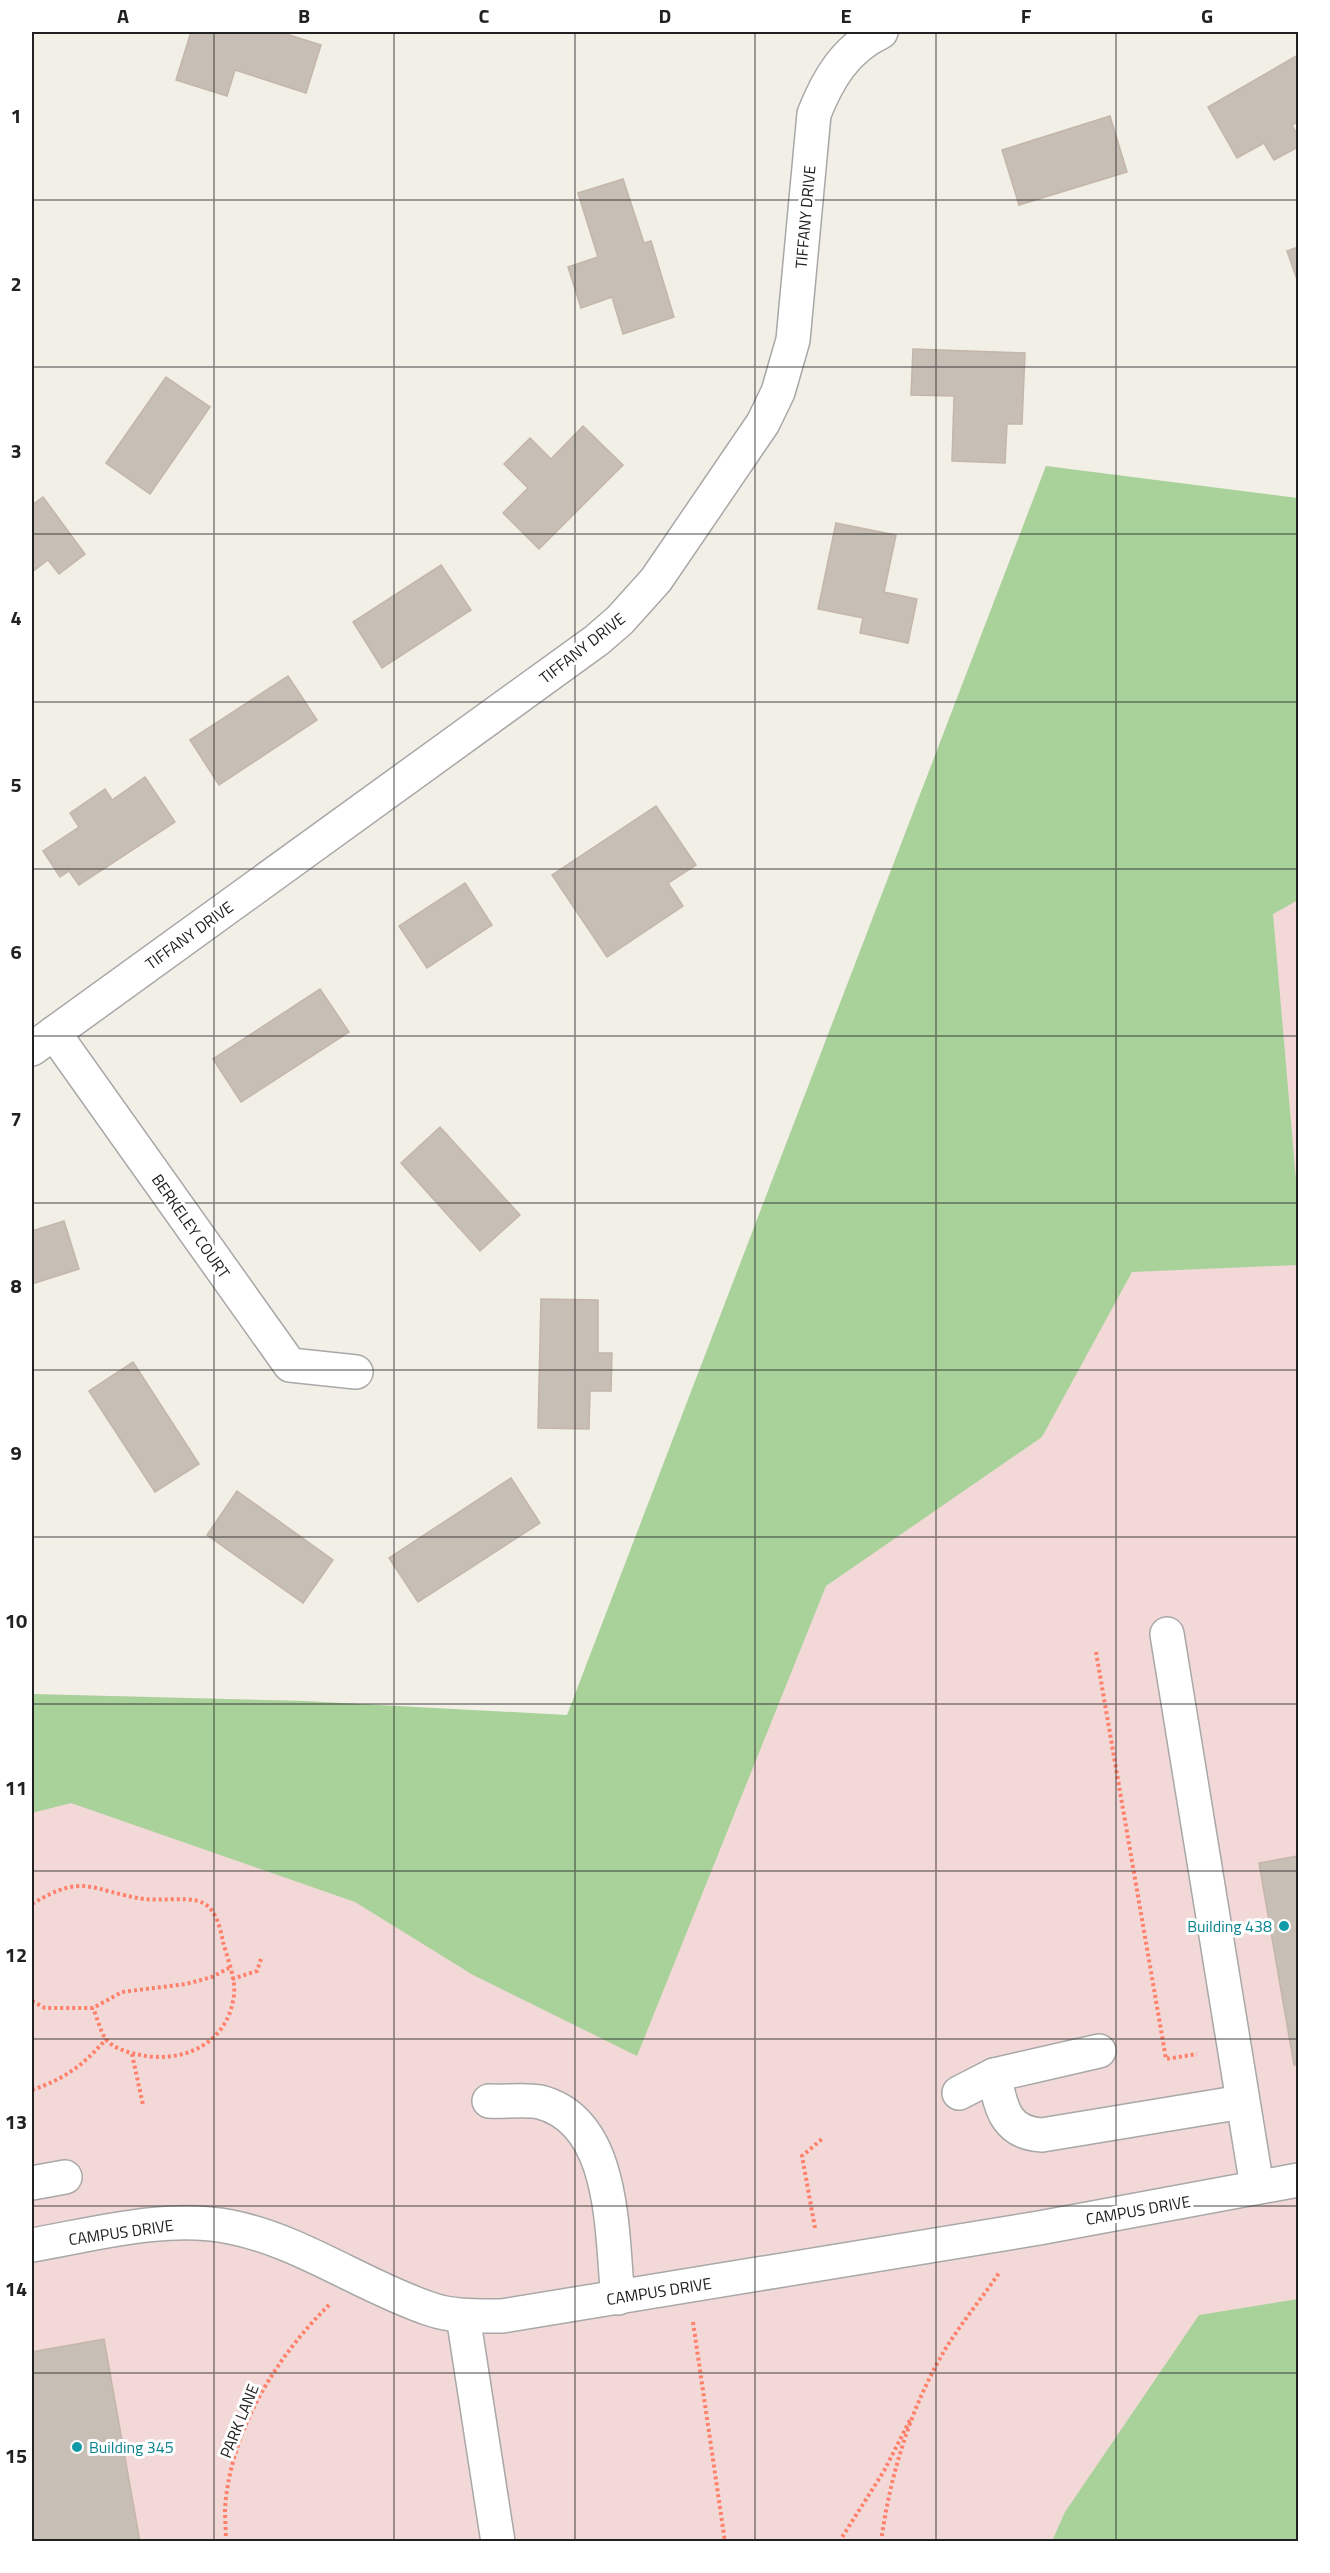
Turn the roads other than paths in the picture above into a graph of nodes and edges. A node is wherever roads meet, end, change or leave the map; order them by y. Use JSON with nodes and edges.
{"nodes":[{"id":1,"x":881,"y":32,"type":"edge"},
{"id":2,"x":43,"y":1041,"type":"edge"},
{"id":3,"x":356,"y":1372,"type":"dead end"},
{"id":4,"x":1167,"y":1634,"type":"dead end"},
{"id":5,"x":1099,"y":2051,"type":"dead end"},
{"id":6,"x":994,"y":2075,"type":"junction"},
{"id":7,"x":959,"y":2093,"type":"dead end"},
{"id":8,"x":489,"y":2101,"type":"dead end"},
{"id":9,"x":1242,"y":2102,"type":"junction"},
{"id":10,"x":65,"y":2177,"type":"dead end"},
{"id":11,"x":1299,"y":2180,"type":"edge"},
{"id":12,"x":32,"y":2183,"type":"edge"},
{"id":13,"x":1257,"y":2187,"type":"junction"},
{"id":14,"x":32,"y":2245,"type":"edge"},
{"id":15,"x":618,"y":2298,"type":"junction"},
{"id":16,"x":463,"y":2316,"type":"junction"},
{"id":17,"x":498,"y":2541,"type":"edge"}],
"edges":[{"from":1,"to":2,"type":"street","name":"TIFFANY DRIVE"},
{"from":2,"to":3,"type":"street","name":"BERKELEY COURT"},
{"from":4,"to":9,"type":"street"},
{"from":5,"to":6,"type":"street"},
{"from":6,"to":7,"type":"street"},
{"from":6,"to":9,"type":"street"},
{"from":8,"to":15,"type":"street"},
{"from":9,"to":13,"type":"street"},
{"from":10,"to":12,"type":"street"},
{"from":11,"to":13,"type":"street","name":"CAMPUS DRIVE"},
{"from":13,"to":15,"type":"street","name":"CAMPUS DRIVE"},
{"from":14,"to":16,"type":"street","name":"CAMPUS DRIVE"},
{"from":15,"to":16,"type":"street","name":"CAMPUS DRIVE"},
{"from":16,"to":17,"type":"street"}]}
